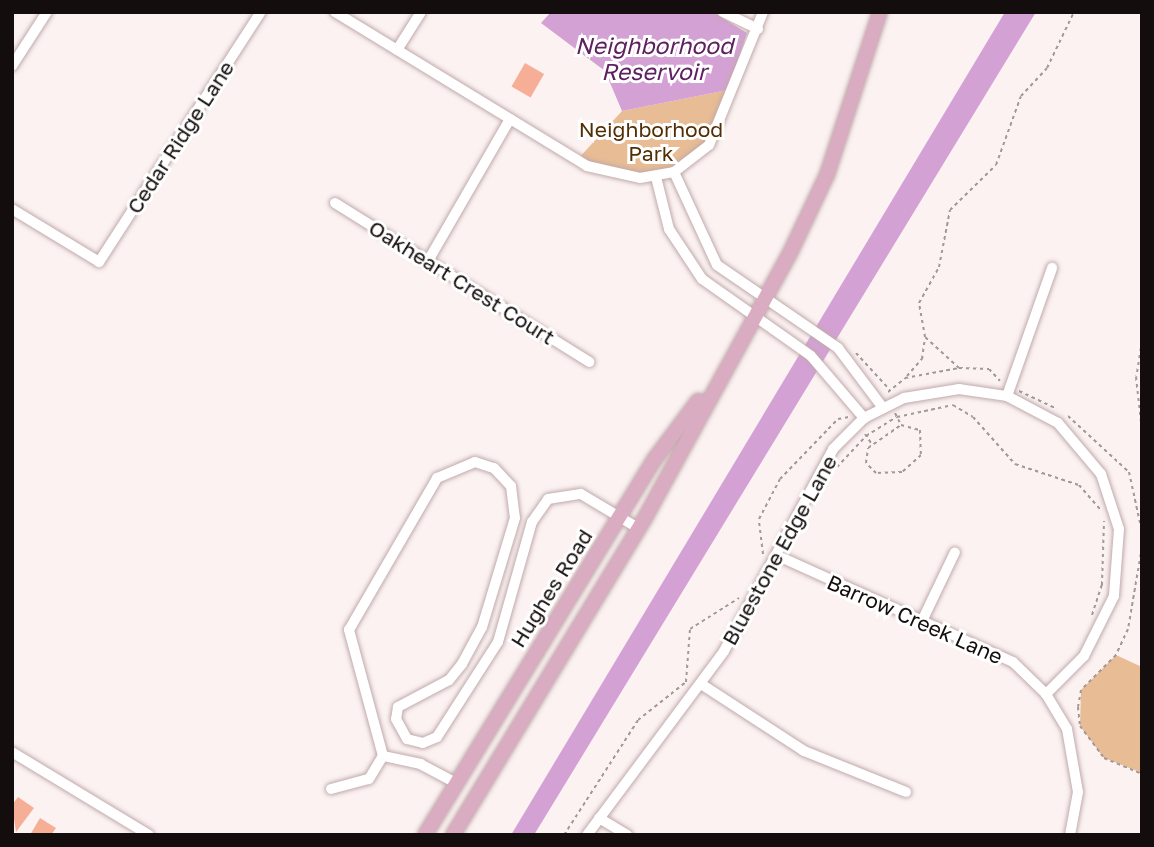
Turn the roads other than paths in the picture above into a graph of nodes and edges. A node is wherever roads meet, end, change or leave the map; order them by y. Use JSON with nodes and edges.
{"nodes":[{"id":1,"x":47,"y":12,"type":"edge"},
{"id":2,"x":261,"y":12,"type":"edge"},
{"id":3,"x":335,"y":12,"type":"edge"},
{"id":4,"x":421,"y":12,"type":"edge"},
{"id":5,"x":723,"y":12,"type":"edge"},
{"id":6,"x":763,"y":12,"type":"edge"},
{"id":7,"x":880,"y":12,"type":"edge"},
{"id":8,"x":758,"y":29,"type":"junction"},
{"id":9,"x":397,"y":50,"type":"junction"},
{"id":10,"x":12,"y":66,"type":"edge"},
{"id":11,"x":510,"y":119,"type":"junction"},
{"id":12,"x":665,"y":175,"type":"junction"},
{"id":13,"x":335,"y":203,"type":"dead end"},
{"id":14,"x":12,"y":209,"type":"edge"},
{"id":15,"x":428,"y":261,"type":"junction"},
{"id":16,"x":1052,"y":268,"type":"dead end"},
{"id":17,"x":762,"y":299,"type":"junction"},
{"id":18,"x":753,"y":316,"type":"junction"},
{"id":19,"x":589,"y":362,"type":"dead end"},
{"id":20,"x":722,"y":368,"type":"junction"},
{"id":21,"x":1007,"y":396,"type":"junction"},
{"id":22,"x":886,"y":406,"type":"junction"},
{"id":23,"x":861,"y":421,"type":"junction"},
{"id":24,"x":620,"y":516,"type":"junction"},
{"id":25,"x":638,"y":528,"type":"junction"},
{"id":26,"x":955,"y":552,"type":"dead end"},
{"id":27,"x":776,"y":555,"type":"junction"},
{"id":28,"x":922,"y":621,"type":"junction"},
{"id":29,"x":701,"y":684,"type":"junction"},
{"id":30,"x":1046,"y":694,"type":"junction"},
{"id":31,"x":12,"y":752,"type":"edge"},
{"id":32,"x":383,"y":756,"type":"junction"},
{"id":33,"x":456,"y":783,"type":"junction"},
{"id":34,"x":331,"y":789,"type":"dead end"},
{"id":35,"x":906,"y":792,"type":"dead end"},
{"id":36,"x":599,"y":818,"type":"junction"},
{"id":37,"x":149,"y":835,"type":"edge"},
{"id":38,"x":425,"y":835,"type":"edge"},
{"id":39,"x":453,"y":835,"type":"edge"},
{"id":40,"x":587,"y":835,"type":"edge"},
{"id":41,"x":627,"y":835,"type":"edge"},
{"id":42,"x":1070,"y":835,"type":"edge"}],
"edges":[{"from":1,"to":10,"type":"street"},
{"from":2,"to":14,"type":"street","name":"Cedar Ridge Lane"},
{"from":3,"to":9,"type":"street"},
{"from":4,"to":9,"type":"street"},
{"from":5,"to":8,"type":"street"},
{"from":6,"to":8,"type":"street"},
{"from":7,"to":17,"type":"main road","name":"Hughes Road"},
{"from":8,"to":12,"type":"street"},
{"from":9,"to":11,"type":"street"},
{"from":11,"to":12,"type":"street"},
{"from":11,"to":15,"type":"street"},
{"from":12,"to":17,"type":"street"},
{"from":12,"to":18,"type":"street"},
{"from":13,"to":15,"type":"street","name":"Oakheart Crest Court"},
{"from":15,"to":19,"type":"street","name":"Oakheart Crest Court"},
{"from":16,"to":21,"type":"street"},
{"from":17,"to":18,"type":"main road","name":"Hughes Road"},
{"from":17,"to":22,"type":"street"},
{"from":18,"to":20,"type":"main road","name":"Hughes Road"},
{"from":18,"to":23,"type":"street"},
{"from":20,"to":24,"type":"main road","name":"Hughes Road"},
{"from":20,"to":25,"type":"main road","name":"Hughes Road"},
{"from":21,"to":22,"type":"street","name":"Bluestone Edge Lane"},
{"from":21,"to":30,"type":"street","name":"Bluestone Edge Lane"},
{"from":22,"to":23,"type":"street","name":"Bluestone Edge Lane"},
{"from":23,"to":27,"type":"street","name":"Bluestone Edge Lane"},
{"from":24,"to":25,"type":"street"},
{"from":24,"to":32,"type":"street"},
{"from":24,"to":33,"type":"main road","name":"Hughes Road"},
{"from":25,"to":39,"type":"main road","name":"Hughes Road"},
{"from":26,"to":28,"type":"street"},
{"from":27,"to":28,"type":"street","name":"Barrow Creek Lane"},
{"from":27,"to":29,"type":"street","name":"Bluestone Edge Lane"},
{"from":28,"to":30,"type":"street","name":"Barrow Creek Lane"},
{"from":29,"to":35,"type":"street"},
{"from":29,"to":36,"type":"street","name":"Bluestone Edge Lane"},
{"from":30,"to":42,"type":"street","name":"Barrow Creek Lane"},
{"from":31,"to":37,"type":"street"},
{"from":32,"to":33,"type":"street"},
{"from":32,"to":34,"type":"street"},
{"from":33,"to":38,"type":"main road","name":"Hughes Road"},
{"from":36,"to":40,"type":"street","name":"Bluestone Edge Lane"},
{"from":36,"to":41,"type":"street"}]}
